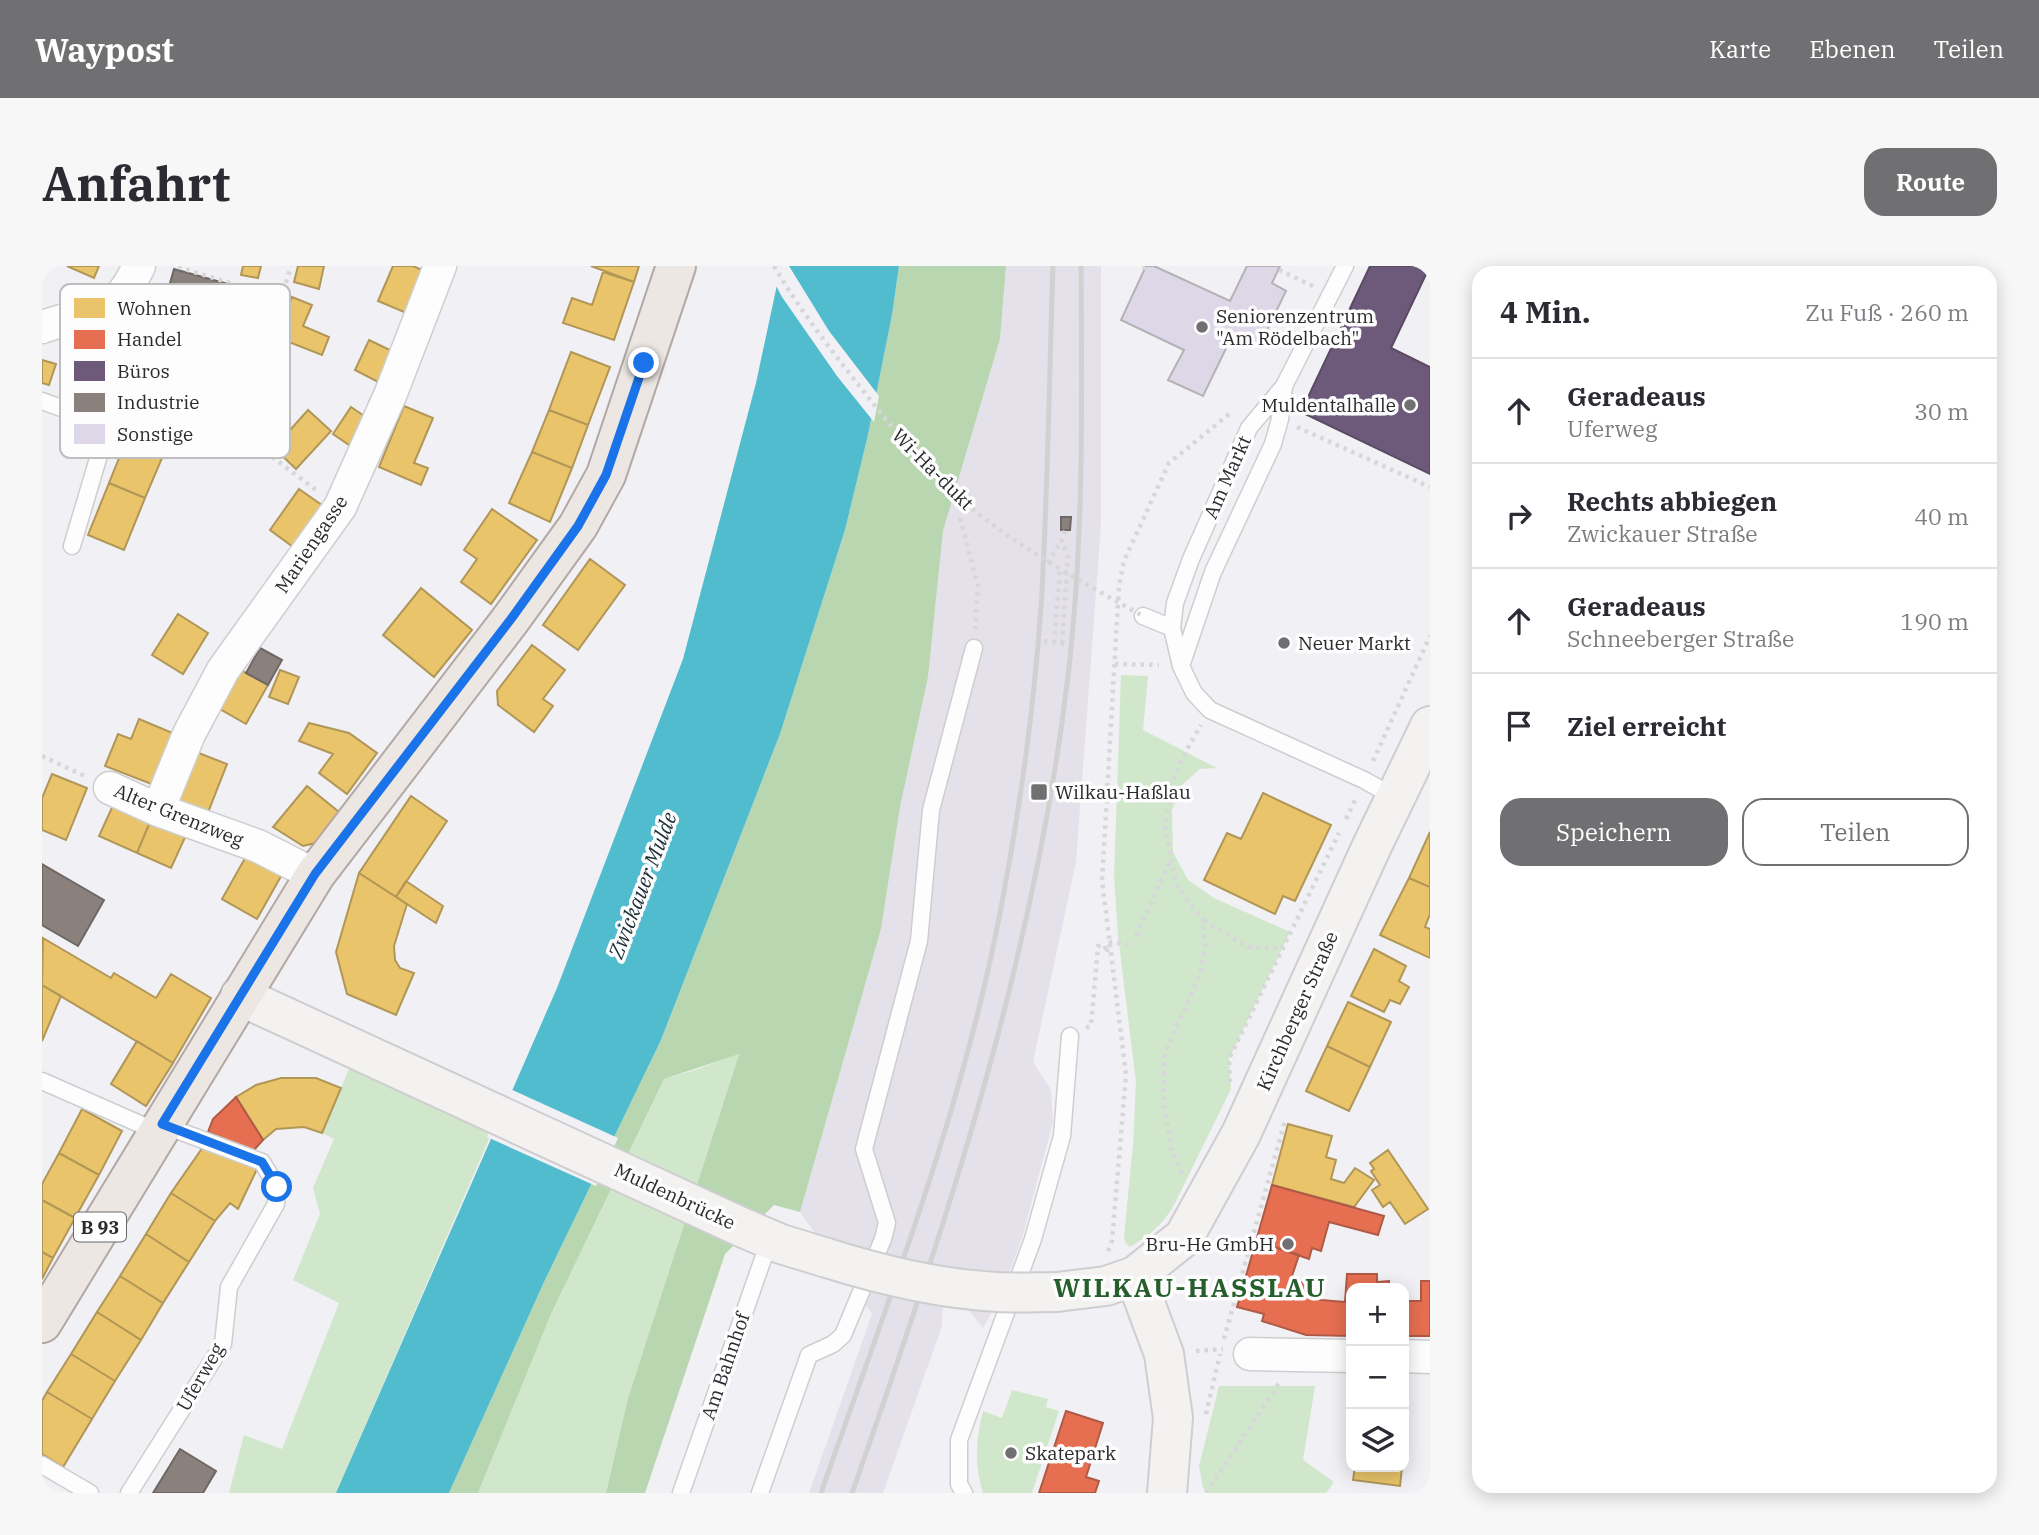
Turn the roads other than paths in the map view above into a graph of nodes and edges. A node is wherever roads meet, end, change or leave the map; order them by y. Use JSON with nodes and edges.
{"nodes":[{"id":1,"x":139,"y":266,"type":"edge"},
{"id":2,"x":440,"y":266,"type":"edge"},
{"id":3,"x":676,"y":266,"type":"edge"},
{"id":4,"x":1345,"y":266,"type":"edge"},
{"id":5,"x":129,"y":284,"type":"edge"},
{"id":6,"x":60,"y":321,"type":"edge"},
{"id":7,"x":42,"y":327,"type":"edge"},
{"id":8,"x":1284,"y":386,"type":"junction"},
{"id":9,"x":42,"y":401,"type":"edge"},
{"id":10,"x":60,"y":408,"type":"edge"},
{"id":11,"x":98,"y":458,"type":"edge"},
{"id":12,"x":72,"y":546,"type":"dead end"},
{"id":13,"x":1143,"y":616,"type":"road end"},
{"id":14,"x":1172,"y":628,"type":"junction"},
{"id":15,"x":974,"y":648,"type":"road end"},
{"id":16,"x":1181,"y":666,"type":"junction"},
{"id":17,"x":1425,"y":748,"type":"edge"},
{"id":18,"x":110,"y":788,"type":"road end"},
{"id":19,"x":1396,"y":797,"type":"junction"},
{"id":20,"x":158,"y":810,"type":"junction"},
{"id":21,"x":315,"y":874,"type":"junction"},
{"id":22,"x":240,"y":996,"type":"junction"},
{"id":23,"x":1070,"y":1036,"type":"road end"},
{"id":24,"x":42,"y":1081,"type":"edge"},
{"id":25,"x":160,"y":1128,"type":"junction"},
{"id":26,"x":754,"y":1232,"type":"junction"},
{"id":27,"x":1121,"y":1266,"type":"junction"},
{"id":28,"x":42,"y":1323,"type":"edge"},
{"id":29,"x":1236,"y":1351,"type":"road end"},
{"id":30,"x":1346,"y":1356,"type":"edge"},
{"id":31,"x":1409,"y":1356,"type":"edge"},
{"id":32,"x":1430,"y":1357,"type":"edge"},
{"id":33,"x":42,"y":1465,"type":"edge"},
{"id":34,"x":90,"y":1493,"type":"edge"},
{"id":35,"x":130,"y":1493,"type":"edge"},
{"id":36,"x":681,"y":1493,"type":"edge"},
{"id":37,"x":760,"y":1493,"type":"edge"},
{"id":38,"x":964,"y":1493,"type":"edge"},
{"id":39,"x":1167,"y":1493,"type":"edge"}],
"edges":[{"from":1,"to":5,"type":"street"},
{"from":2,"to":20,"type":"street","name":"Mariengasse"},
{"from":3,"to":21,"type":"main road","number":"B 93"},
{"from":4,"to":8,"type":"lane","name":"Am Markt"},
{"from":6,"to":7,"type":"street"},
{"from":8,"to":14,"type":"lane","name":"Am Markt"},
{"from":8,"to":16,"type":"lane"},
{"from":9,"to":10,"type":"lane"},
{"from":11,"to":12,"type":"lane"},
{"from":13,"to":14,"type":"lane"},
{"from":14,"to":16,"type":"lane","name":"Am Markt"},
{"from":15,"to":37,"type":"lane"},
{"from":16,"to":19,"type":"lane","name":"Am Markt"},
{"from":17,"to":19,"type":"main road","name":"Kirchberger Straße"},
{"from":18,"to":20,"type":"street","name":"Alter Grenzweg"},
{"from":19,"to":27,"type":"main road","name":"Kirchberger Straße"},
{"from":20,"to":21,"type":"street","name":"Alter Grenzweg"},
{"from":21,"to":22,"type":"main road","number":"B 93"},
{"from":22,"to":25,"type":"main road","number":"B 93"},
{"from":22,"to":26,"type":"main road","name":"Muldenbrücke"},
{"from":23,"to":38,"type":"lane"},
{"from":24,"to":25,"type":"lane","name":"Uferweg"},
{"from":25,"to":28,"type":"main road","number":"B 93"},
{"from":25,"to":35,"type":"lane","name":"Uferweg"},
{"from":26,"to":27,"type":"main road","name":"Muldenbrücke","bridge":true},
{"from":26,"to":36,"type":"lane","name":"Am Bahnhof"},
{"from":27,"to":39,"type":"main road"},
{"from":29,"to":30,"type":"street"},
{"from":31,"to":32,"type":"street"},
{"from":33,"to":34,"type":"lane"}]}
